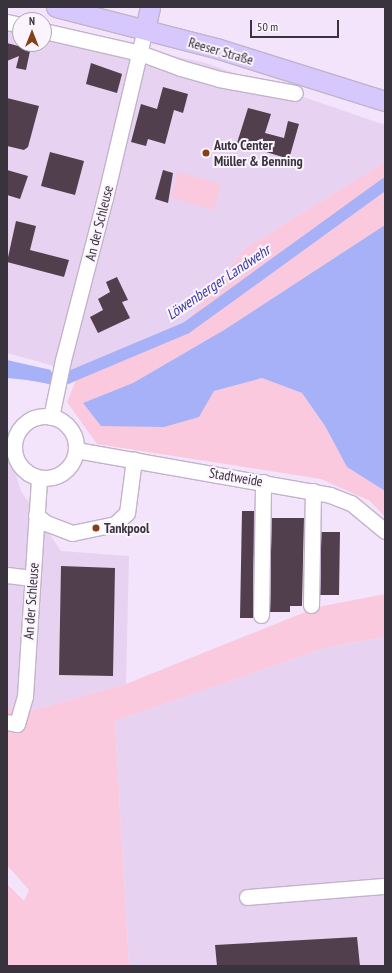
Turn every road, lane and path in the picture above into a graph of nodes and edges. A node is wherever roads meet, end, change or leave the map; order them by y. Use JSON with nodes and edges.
{"nodes":[{"id":1,"x":56,"y":7,"type":"edge"},
{"id":2,"x":150,"y":7,"type":"edge"},
{"id":3,"x":145,"y":30,"type":"junction"},
{"id":4,"x":52,"y":33,"type":"edge"},
{"id":5,"x":140,"y":52,"type":"junction"},
{"id":6,"x":296,"y":93,"type":"dead end"},
{"id":7,"x":385,"y":101,"type":"edge"},
{"id":8,"x":52,"y":417,"type":"junction"},
{"id":9,"x":11,"y":439,"type":"edge"},
{"id":10,"x":76,"y":450,"type":"junction"},
{"id":11,"x":134,"y":459,"type":"junction"},
{"id":12,"x":39,"y":478,"type":"junction"},
{"id":13,"x":263,"y":482,"type":"junction"},
{"id":14,"x":313,"y":491,"type":"junction"},
{"id":15,"x":36,"y":515,"type":"junction"},
{"id":16,"x":385,"y":531,"type":"edge"},
{"id":17,"x":7,"y":575,"type":"edge"},
{"id":18,"x":32,"y":578,"type":"junction"},
{"id":19,"x":311,"y":605,"type":"dead end"},
{"id":20,"x":261,"y":615,"type":"dead end"},
{"id":21,"x":12,"y":723,"type":"edge"},
{"id":22,"x":385,"y":886,"type":"edge"},
{"id":23,"x":247,"y":897,"type":"dead end"}],
"edges":[{"from":1,"to":3,"type":"main road","name":"Reeser Straße"},
{"from":2,"to":3,"type":"main road"},
{"from":3,"to":5,"type":"street","name":"An der Schleuse"},
{"from":3,"to":7,"type":"main road","name":"Reeser Straße"},
{"from":4,"to":5,"type":"street"},
{"from":5,"to":6,"type":"street"},
{"from":5,"to":8,"type":"street","name":"An der Schleuse"},
{"from":8,"to":9,"type":"street"},
{"from":8,"to":10,"type":"street"},
{"from":9,"to":12,"type":"street"},
{"from":10,"to":11,"type":"street","name":"Stadtweide"},
{"from":10,"to":12,"type":"street"},
{"from":11,"to":13,"type":"street","name":"Stadtweide"},
{"from":11,"to":15,"type":"street"},
{"from":12,"to":15,"type":"street","name":"An der Schleuse"},
{"from":13,"to":14,"type":"street","name":"Stadtweide"},
{"from":13,"to":20,"type":"street"},
{"from":14,"to":16,"type":"street","name":"Stadtweide"},
{"from":14,"to":19,"type":"street"},
{"from":15,"to":18,"type":"street","name":"An der Schleuse"},
{"from":17,"to":18,"type":"street"},
{"from":18,"to":21,"type":"street","name":"An der Schleuse"},
{"from":22,"to":23,"type":"street"}]}
